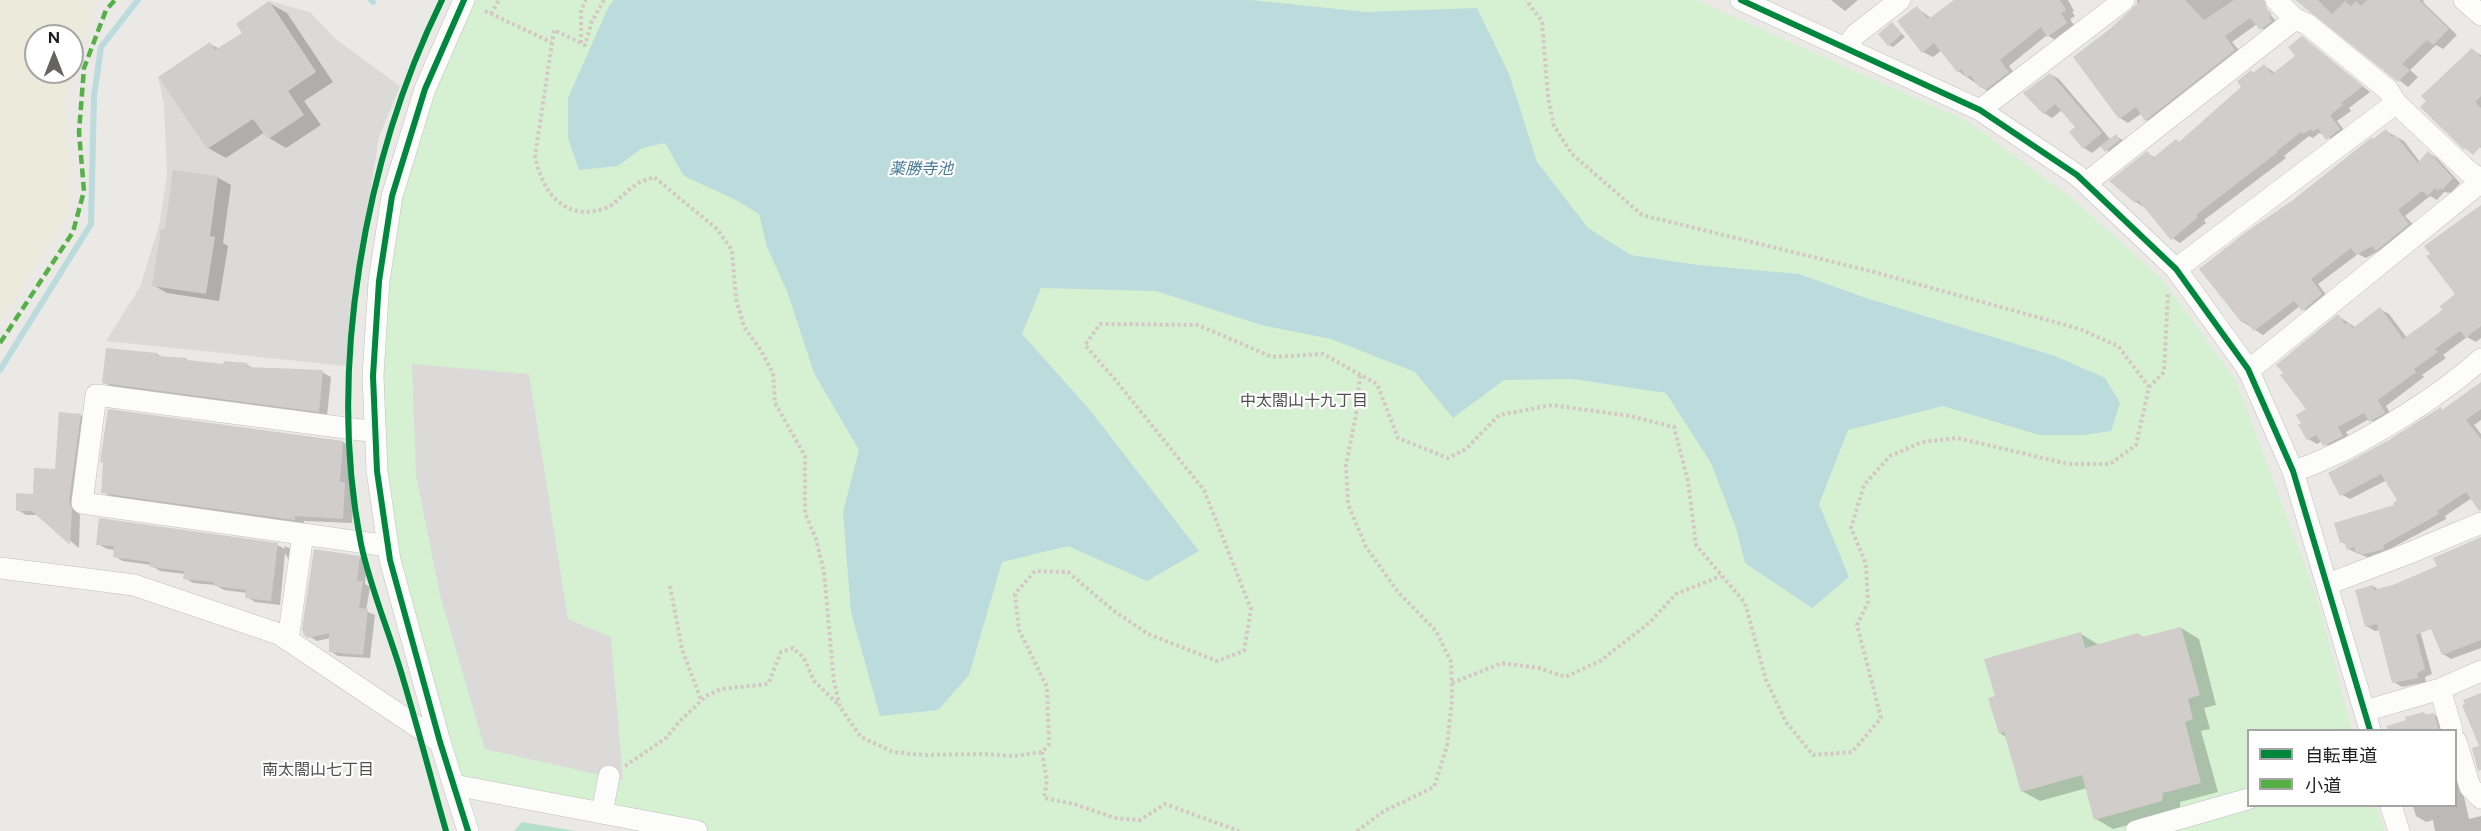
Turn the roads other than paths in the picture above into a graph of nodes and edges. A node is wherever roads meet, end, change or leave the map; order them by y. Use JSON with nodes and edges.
{"nodes":[{"id":1,"x":464,"y":0,"type":"edge"},
{"id":2,"x":1741,"y":0,"type":"edge"},
{"id":3,"x":1900,"y":0,"type":"edge"},
{"id":4,"x":2124,"y":0,"type":"edge"},
{"id":5,"x":2276,"y":0,"type":"edge"},
{"id":6,"x":2464,"y":0,"type":"edge"},
{"id":7,"x":2481,"y":15,"type":"edge"},
{"id":8,"x":2295,"y":19,"type":"junction"},
{"id":9,"x":1847,"y":47,"type":"junction"},
{"id":10,"x":2396,"y":103,"type":"junction"},
{"id":11,"x":1980,"y":110,"type":"junction"},
{"id":12,"x":2481,"y":180,"type":"edge"},
{"id":13,"x":2086,"y":183,"type":"junction"},
{"id":14,"x":2172,"y":277,"type":"junction"},
{"id":15,"x":2481,"y":359,"type":"edge"},
{"id":16,"x":2248,"y":371,"type":"junction"},
{"id":17,"x":376,"y":432,"type":"junction"},
{"id":18,"x":2293,"y":471,"type":"junction"},
{"id":19,"x":2481,"y":523,"type":"edge"},
{"id":20,"x":303,"y":534,"type":"junction"},
{"id":21,"x":388,"y":546,"type":"junction"},
{"id":22,"x":0,"y":568,"type":"edge"},
{"id":23,"x":2328,"y":584,"type":"junction"},
{"id":24,"x":288,"y":640,"type":"junction"},
{"id":25,"x":2481,"y":671,"type":"edge"},
{"id":26,"x":2440,"y":690,"type":"junction"},
{"id":27,"x":2368,"y":721,"type":"edge"},
{"id":28,"x":2452,"y":729,"type":"edge"},
{"id":29,"x":440,"y":742,"type":"junction"},
{"id":30,"x":2457,"y":744,"type":"edge"},
{"id":31,"x":609,"y":777,"type":"road end"},
{"id":32,"x":454,"y":785,"type":"junction"},
{"id":33,"x":2481,"y":798,"type":"edge"},
{"id":34,"x":2247,"y":799,"type":"edge"},
{"id":35,"x":2391,"y":807,"type":"edge"},
{"id":36,"x":602,"y":813,"type":"junction"},
{"id":37,"x":468,"y":831,"type":"edge"},
{"id":38,"x":697,"y":831,"type":"edge"},
{"id":39,"x":2136,"y":831,"type":"edge"},
{"id":40,"x":2399,"y":831,"type":"edge"}],
"edges":[{"from":1,"to":17,"type":"street"},
{"from":2,"to":9,"type":"street"},
{"from":3,"to":9,"type":"street"},
{"from":4,"to":11,"type":"street"},
{"from":5,"to":8,"type":"street"},
{"from":6,"to":7,"type":"street"},
{"from":8,"to":10,"type":"street"},
{"from":8,"to":13,"type":"street"},
{"from":9,"to":11,"type":"street"},
{"from":10,"to":12,"type":"street"},
{"from":10,"to":14,"type":"street"},
{"from":11,"to":13,"type":"street"},
{"from":12,"to":16,"type":"street"},
{"from":13,"to":14,"type":"street"},
{"from":14,"to":16,"type":"street"},
{"from":15,"to":18,"type":"street"},
{"from":16,"to":18,"type":"street"},
{"from":17,"to":20,"type":"street"},
{"from":17,"to":21,"type":"street"},
{"from":18,"to":23,"type":"street"},
{"from":19,"to":23,"type":"street"},
{"from":20,"to":21,"type":"street"},
{"from":20,"to":24,"type":"street"},
{"from":21,"to":29,"type":"street"},
{"from":22,"to":24,"type":"street"},
{"from":23,"to":27,"type":"street"},
{"from":24,"to":29,"type":"street"},
{"from":25,"to":26,"type":"street"},
{"from":26,"to":27,"type":"street"},
{"from":26,"to":28,"type":"street"},
{"from":29,"to":32,"type":"street"},
{"from":30,"to":33,"type":"street"},
{"from":31,"to":36,"type":"street"},
{"from":32,"to":36,"type":"street"},
{"from":32,"to":37,"type":"street"},
{"from":34,"to":39,"type":"street"},
{"from":35,"to":40,"type":"street"},
{"from":36,"to":38,"type":"street"}]}
